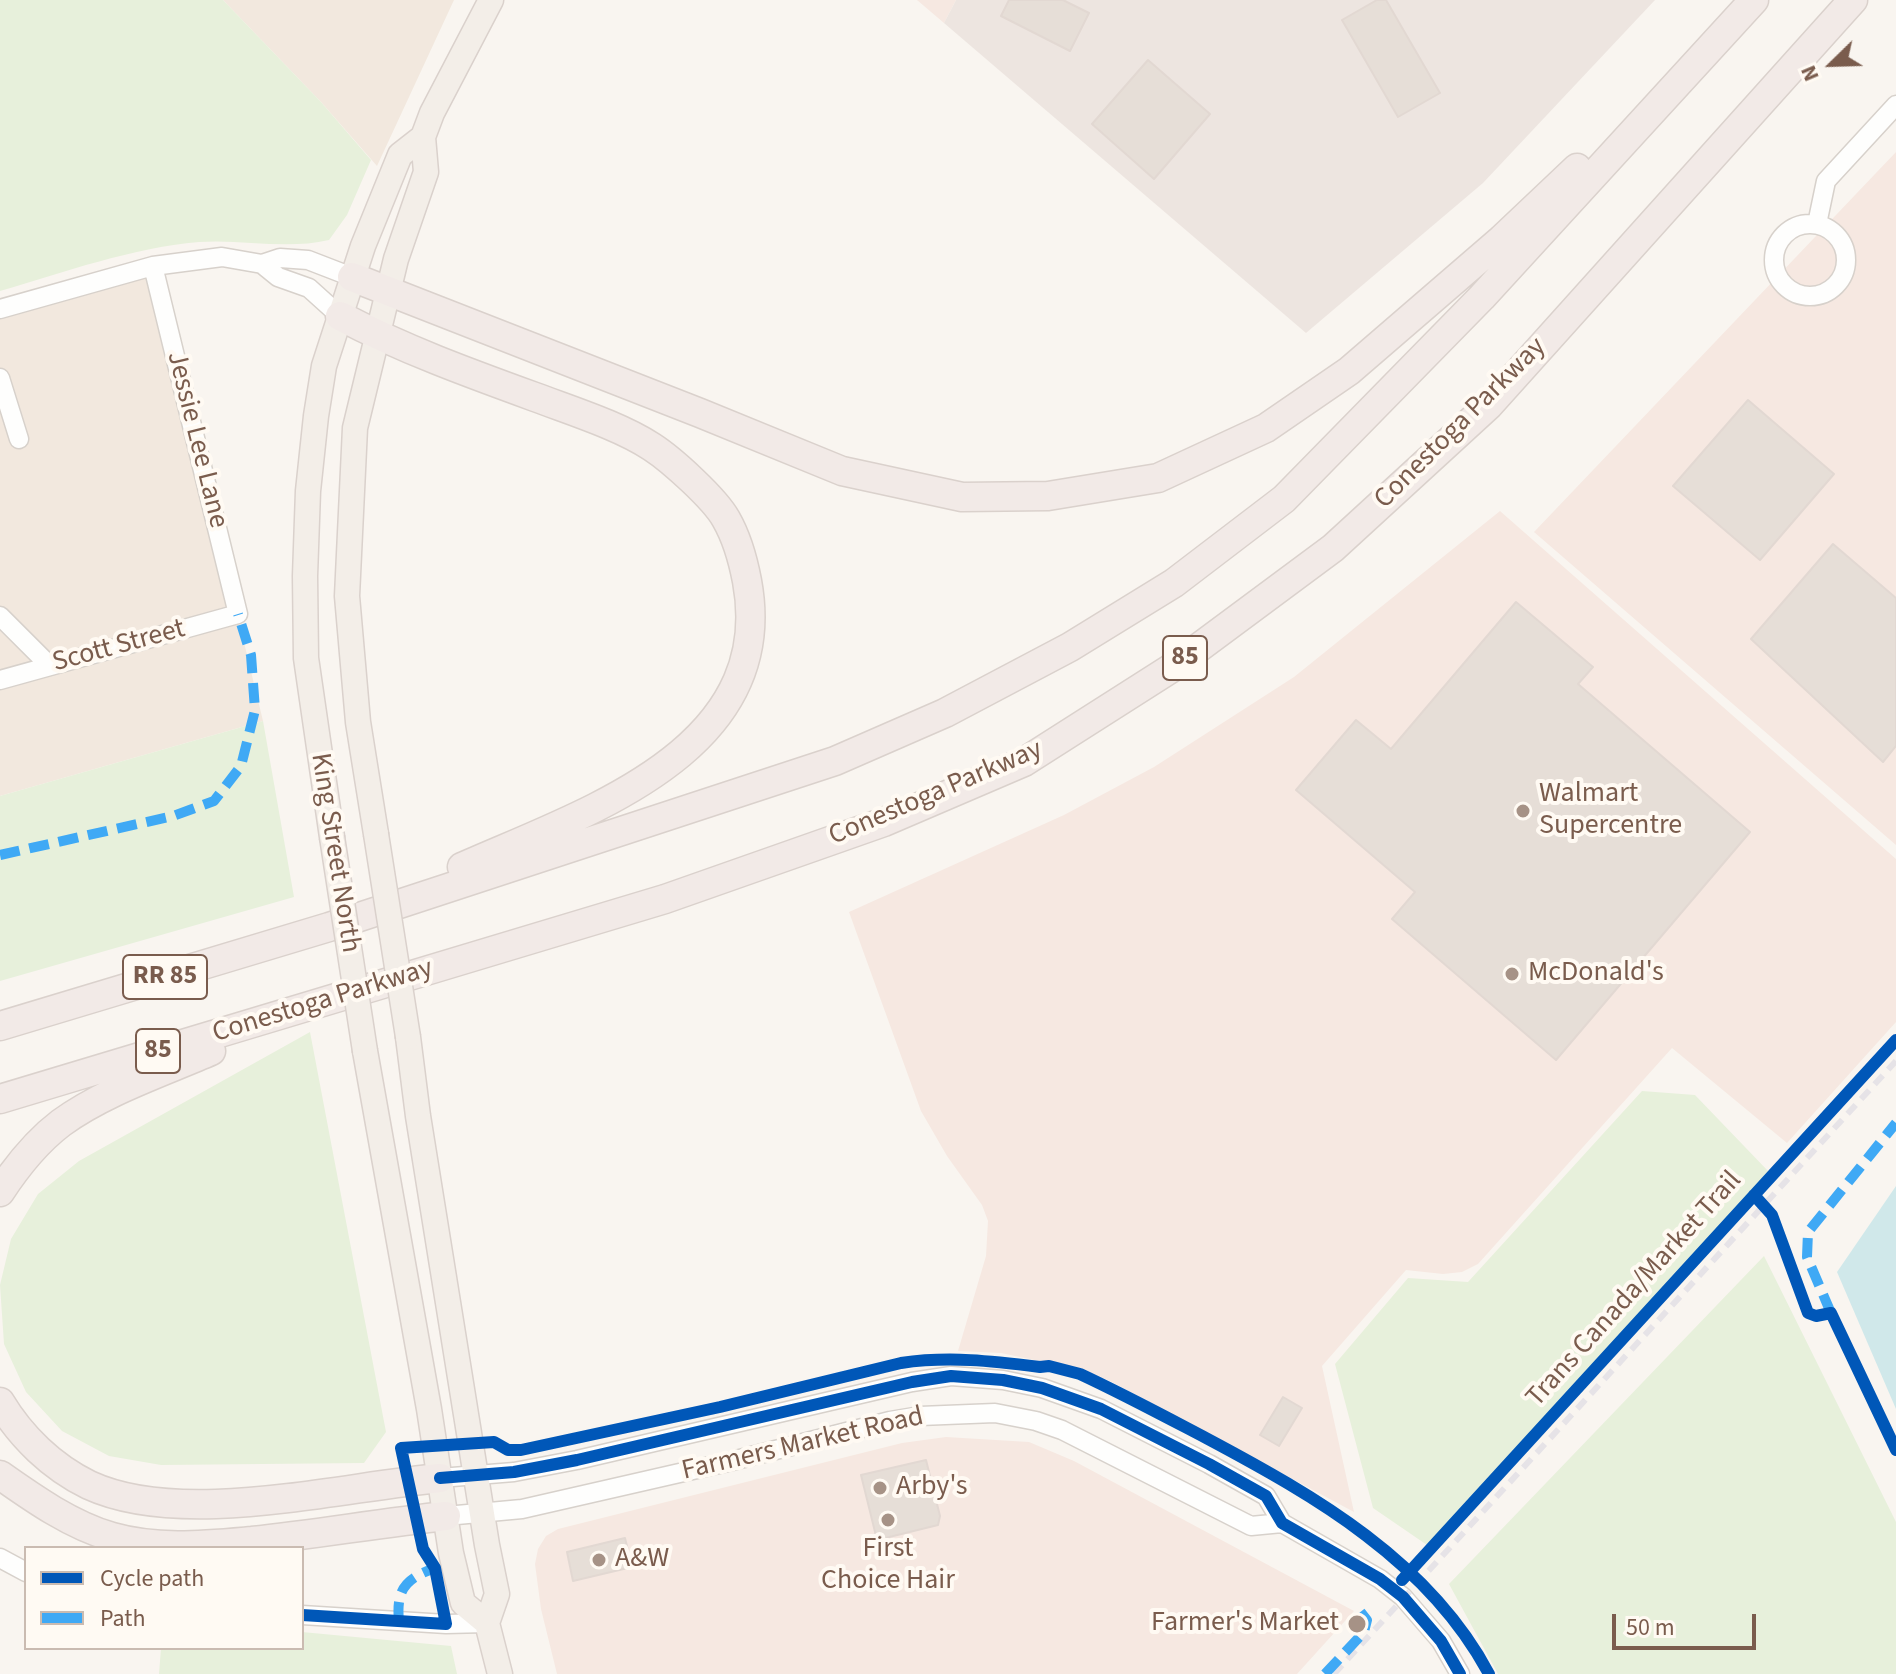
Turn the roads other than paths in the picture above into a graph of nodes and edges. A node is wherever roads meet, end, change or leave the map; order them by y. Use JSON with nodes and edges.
{"nodes":[{"id":1,"x":491,"y":0,"type":"edge"},
{"id":2,"x":1754,"y":0,"type":"edge"},
{"id":3,"x":1853,"y":0,"type":"edge"},
{"id":4,"x":1678,"y":82,"type":"junction"},
{"id":5,"x":1896,"y":105,"type":"edge"},
{"id":6,"x":423,"y":137,"type":"junction"},
{"id":7,"x":1817,"y":224,"type":"junction"},
{"id":8,"x":262,"y":264,"type":"junction"},
{"id":9,"x":153,"y":266,"type":"junction"},
{"id":10,"x":352,"y":277,"type":"junction"},
{"id":11,"x":388,"y":290,"type":"junction"},
{"id":12,"x":0,"y":309,"type":"edge"},
{"id":13,"x":340,"y":316,"type":"junction"},
{"id":14,"x":377,"y":335,"type":"junction"},
{"id":15,"x":0,"y":378,"type":"edge"},
{"id":16,"x":19,"y":439,"type":"dead end"},
{"id":17,"x":238,"y":614,"type":"joint"},
{"id":18,"x":0,"y":616,"type":"edge"},
{"id":19,"x":50,"y":666,"type":"junction"},
{"id":20,"x":0,"y":680,"type":"edge"},
{"id":21,"x":329,"y":927,"type":"junction"},
{"id":22,"x":316,"y":1004,"type":"junction"},
{"id":23,"x":0,"y":1026,"type":"edge"},
{"id":24,"x":0,"y":1099,"type":"edge"},
{"id":25,"x":0,"y":1192,"type":"edge"},
{"id":26,"x":0,"y":1402,"type":"edge"},
{"id":27,"x":0,"y":1475,"type":"edge"},
{"id":28,"x":477,"y":1475,"type":"junction"},
{"id":29,"x":440,"y":1478,"type":"junction"},
{"id":30,"x":482,"y":1513,"type":"junction"},
{"id":31,"x":446,"y":1516,"type":"junction"},
{"id":32,"x":1282,"y":1523,"type":"junction"},
{"id":33,"x":0,"y":1558,"type":"edge"},
{"id":34,"x":24,"y":1571,"type":"edge"},
{"id":35,"x":304,"y":1615,"type":"edge"},
{"id":36,"x":487,"y":1623,"type":"junction"},
{"id":37,"x":500,"y":1674,"type":"edge"},
{"id":38,"x":1460,"y":1674,"type":"edge"}],
"edges":[{"from":1,"to":6,"type":"main road","name":"King Street North"},
{"from":2,"to":4,"type":"highway","number":"85"},
{"from":3,"to":22,"type":"highway","name":"Conestoga Parkway","number":"85"},
{"from":4,"to":11,"type":"highway"},
{"from":4,"to":21,"type":"highway","number":"85"},
{"from":5,"to":7,"type":"street"},
{"from":6,"to":10,"type":"main road","name":"King Street North"},
{"from":6,"to":11,"type":"main road","name":"King Street North"},
{"from":7,"to":7,"type":"street"},
{"from":8,"to":9,"type":"street"},
{"from":8,"to":10,"type":"street"},
{"from":8,"to":13,"type":"street"},
{"from":9,"to":12,"type":"street"},
{"from":9,"to":17,"type":"street","name":"Jessie Lee Lane"},
{"from":10,"to":11,"type":"highway"},
{"from":10,"to":13,"type":"main road","name":"King Street North"},
{"from":11,"to":14,"type":"main road","name":"King Street North"},
{"from":13,"to":14,"type":"highway"},
{"from":13,"to":29,"type":"main road","name":"King Street North","bridge":true},
{"from":14,"to":21,"type":"highway"},
{"from":14,"to":28,"type":"main road","name":"King Street North","bridge":true},
{"from":15,"to":16,"type":"street"},
{"from":17,"to":19,"type":"street","name":"Scott Street"},
{"from":18,"to":19,"type":"street"},
{"from":19,"to":20,"type":"street","name":"Scott Street"},
{"from":21,"to":23,"type":"highway","number":"RR 85"},
{"from":22,"to":24,"type":"highway","name":"Conestoga Parkway","number":"85"},
{"from":22,"to":25,"type":"highway"},
{"from":26,"to":29,"type":"highway"},
{"from":27,"to":31,"type":"highway"},
{"from":28,"to":29,"type":"street","name":"Farmers Market Road"},
{"from":28,"to":30,"type":"main road","name":"King Street North"},
{"from":28,"to":32,"type":"street","name":"Farmers Market Road"},
{"from":29,"to":31,"type":"main road","name":"King Street North"},
{"from":30,"to":31,"type":"street","name":"Farmers Market Road"},
{"from":30,"to":32,"type":"street","name":"Farmers Market Road"},
{"from":30,"to":36,"type":"main road","name":"King Street North"},
{"from":31,"to":36,"type":"main road","name":"King Street North"},
{"from":32,"to":38,"type":"street","name":"Farmers Market Road"},
{"from":33,"to":34,"type":"street"},
{"from":35,"to":36,"type":"street"},
{"from":36,"to":37,"type":"main road","name":"King Street North"}]}
